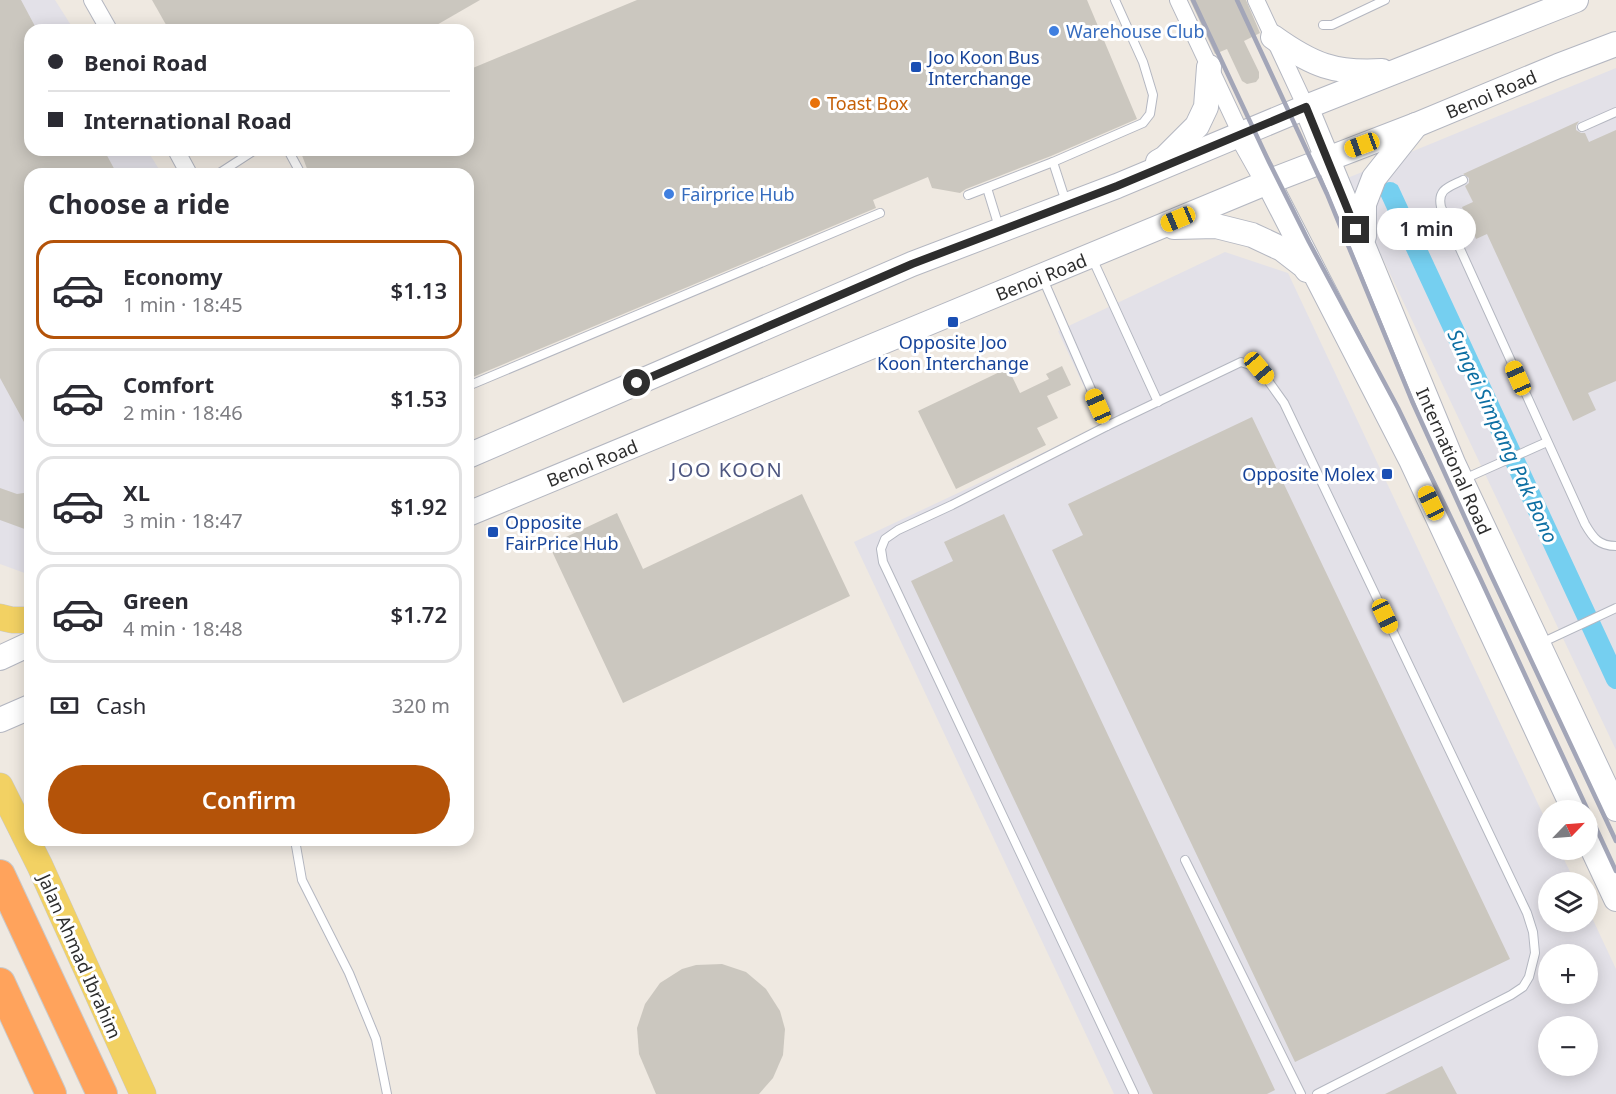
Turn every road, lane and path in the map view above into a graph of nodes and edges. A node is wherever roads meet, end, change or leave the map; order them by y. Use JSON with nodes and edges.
{"nodes":[{"id":1,"x":92,"y":0,"type":"edge"},
{"id":2,"x":1115,"y":0,"type":"edge"},
{"id":3,"x":1178,"y":0,"type":"edge"},
{"id":4,"x":1256,"y":0,"type":"edge"},
{"id":5,"x":1386,"y":0,"type":"edge"},
{"id":6,"x":1576,"y":0,"type":"edge"},
{"id":7,"x":106,"y":24,"type":"edge"},
{"id":8,"x":1323,"y":25,"type":"dead end"},
{"id":9,"x":1273,"y":37,"type":"junction"},
{"id":10,"x":1616,"y":45,"type":"edge"},
{"id":11,"x":1209,"y":67,"type":"junction"},
{"id":12,"x":1396,"y":70,"type":"junction"},
{"id":13,"x":1306,"y":107,"type":"junction"},
{"id":14,"x":1616,"y":112,"type":"edge"},
{"id":15,"x":1416,"y":125,"type":"junction"},
{"id":16,"x":1582,"y":127,"type":"dead end"},
{"id":17,"x":1241,"y":134,"type":"junction"},
{"id":18,"x":246,"y":156,"type":"edge"},
{"id":19,"x":1328,"y":159,"type":"junction"},
{"id":20,"x":1053,"y":162,"type":"junction"},
{"id":21,"x":227,"y":168,"type":"edge"},
{"id":22,"x":1463,"y":180,"type":"dead end"},
{"id":23,"x":1268,"y":182,"type":"junction"},
{"id":24,"x":1117,"y":186,"type":"junction"},
{"id":25,"x":987,"y":188,"type":"junction"},
{"id":26,"x":968,"y":195,"type":"dead end"},
{"id":27,"x":1067,"y":205,"type":"junction"},
{"id":28,"x":880,"y":213,"type":"dead end"},
{"id":29,"x":1160,"y":227,"type":"junction"},
{"id":30,"x":1000,"y":231,"type":"junction"},
{"id":31,"x":1364,"y":247,"type":"junction"},
{"id":32,"x":1091,"y":256,"type":"junction"},
{"id":33,"x":1041,"y":276,"type":"junction"},
{"id":34,"x":1332,"y":308,"type":"junction"},
{"id":35,"x":474,"y":383,"type":"edge"},
{"id":36,"x":1158,"y":402,"type":"junction"},
{"id":37,"x":1107,"y":426,"type":"junction"},
{"id":38,"x":1546,"y":442,"type":"junction"},
{"id":39,"x":474,"y":453,"type":"edge"},
{"id":40,"x":1471,"y":475,"type":"junction"},
{"id":41,"x":474,"y":512,"type":"edge"},
{"id":42,"x":1616,"y":546,"type":"edge"},
{"id":43,"x":1616,"y":608,"type":"edge"},
{"id":44,"x":0,"y":617,"type":"edge"},
{"id":45,"x":24,"y":620,"type":"edge"},
{"id":46,"x":1539,"y":644,"type":"junction"},
{"id":47,"x":24,"y":647,"type":"edge"},
{"id":48,"x":0,"y":658,"type":"edge"},
{"id":49,"x":24,"y":709,"type":"edge"},
{"id":50,"x":0,"y":720,"type":"edge"},
{"id":51,"x":0,"y":786,"type":"edge"},
{"id":52,"x":1570,"y":800,"type":"edge"},
{"id":53,"x":0,"y":804,"type":"edge"},
{"id":54,"x":1616,"y":809,"type":"edge"},
{"id":55,"x":24,"y":826,"type":"edge"},
{"id":56,"x":24,"y":828,"type":"edge"},
{"id":57,"x":33,"y":846,"type":"edge"},
{"id":58,"x":296,"y":846,"type":"edge"},
{"id":59,"x":1185,"y":860,"type":"dead end"},
{"id":60,"x":1598,"y":860,"type":"edge"},
{"id":61,"x":0,"y":874,"type":"edge"},
{"id":62,"x":1616,"y":899,"type":"edge"},
{"id":63,"x":0,"y":983,"type":"edge"},
{"id":64,"x":51,"y":1094,"type":"edge"},
{"id":65,"x":102,"y":1094,"type":"edge"},
{"id":66,"x":143,"y":1094,"type":"edge"},
{"id":67,"x":387,"y":1094,"type":"edge"},
{"id":68,"x":1134,"y":1094,"type":"edge"},
{"id":69,"x":1301,"y":1094,"type":"edge"},
{"id":70,"x":1317,"y":1094,"type":"edge"}],
"edges":[{"from":1,"to":7,"type":"street"},
{"from":2,"to":20,"type":"lane"},
{"from":3,"to":11,"type":"street"},
{"from":4,"to":9,"type":"street"},
{"from":5,"to":8,"type":"lane"},
{"from":6,"to":12,"type":"main road"},
{"from":9,"to":12,"type":"main road"},
{"from":9,"to":13,"type":"street"},
{"from":10,"to":15,"type":"main road","name":"Benoi Road"},
{"from":11,"to":17,"type":"street"},
{"from":11,"to":24,"type":"main road"},
{"from":12,"to":13,"type":"main road"},
{"from":13,"to":17,"type":"main road"},
{"from":13,"to":19,"type":"main road","name":"International Road"},
{"from":14,"to":16,"type":"lane"},
{"from":15,"to":19,"type":"main road","name":"Benoi Road"},
{"from":15,"to":31,"type":"main road"},
{"from":17,"to":23,"type":"main road","name":"International Road"},
{"from":17,"to":24,"type":"main road"},
{"from":18,"to":21,"type":"lane"},
{"from":19,"to":23,"type":"main road","name":"Benoi Road"},
{"from":19,"to":31,"type":"main road","name":"International Road"},
{"from":20,"to":25,"type":"lane"},
{"from":20,"to":27,"type":"lane"},
{"from":22,"to":38,"type":"lane"},
{"from":23,"to":29,"type":"main road","name":"Benoi Road"},
{"from":23,"to":34,"type":"main road","name":"International Road"},
{"from":24,"to":27,"type":"main road"},
{"from":25,"to":26,"type":"lane"},
{"from":25,"to":30,"type":"lane"},
{"from":27,"to":30,"type":"main road"},
{"from":28,"to":35,"type":"lane"},
{"from":29,"to":32,"type":"main road","name":"Benoi Road"},
{"from":29,"to":34,"type":"main road"},
{"from":30,"to":39,"type":"main road"},
{"from":31,"to":40,"type":"main road","name":"International Road"},
{"from":32,"to":33,"type":"main road","name":"Benoi Road"},
{"from":32,"to":36,"type":"lane"},
{"from":33,"to":37,"type":"lane"},
{"from":33,"to":41,"type":"main road","name":"Benoi Road"},
{"from":34,"to":52,"type":"main road","name":"International Road"},
{"from":36,"to":37,"type":"lane"},
{"from":36,"to":70,"type":"lane"},
{"from":37,"to":68,"type":"lane"},
{"from":38,"to":40,"type":"lane"},
{"from":38,"to":42,"type":"lane"},
{"from":40,"to":46,"type":"main road","name":"International Road"},
{"from":43,"to":46,"type":"lane"},
{"from":44,"to":45,"type":"main road"},
{"from":46,"to":54,"type":"main road","name":"International Road"},
{"from":47,"to":48,"type":"main road"},
{"from":49,"to":50,"type":"main road"},
{"from":51,"to":55,"type":"main road"},
{"from":53,"to":56,"type":"main road"},
{"from":57,"to":66,"type":"main road","name":"Jalan Ahmad Ibrahim"},
{"from":58,"to":67,"type":"lane"},
{"from":59,"to":69,"type":"lane"},
{"from":60,"to":62,"type":"main road"},
{"from":61,"to":65,"type":"highway"},
{"from":63,"to":64,"type":"highway"}]}
